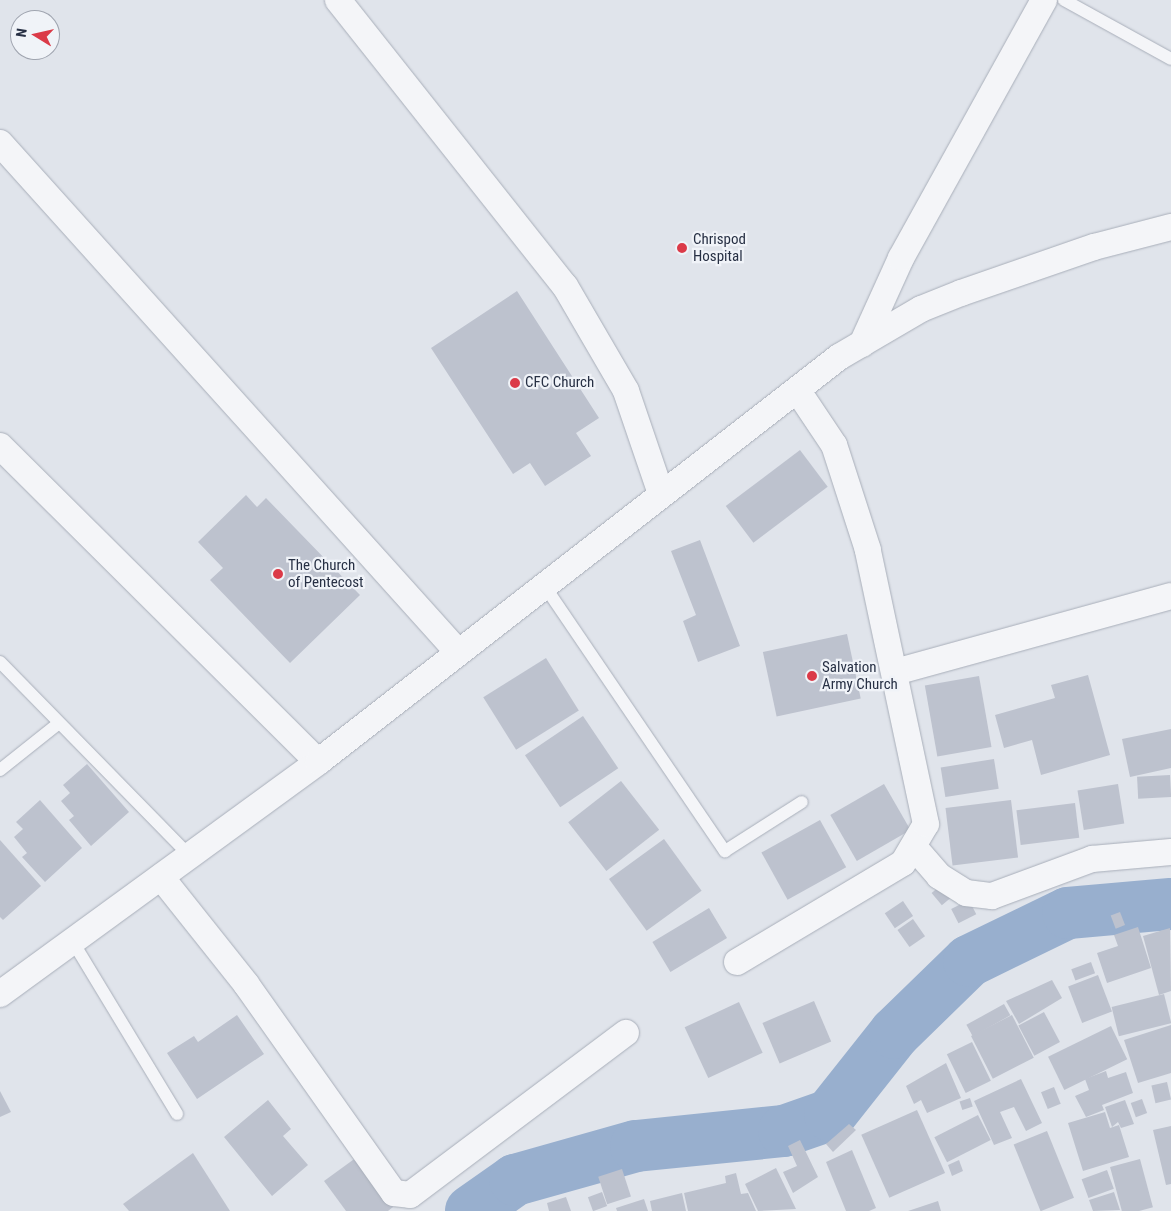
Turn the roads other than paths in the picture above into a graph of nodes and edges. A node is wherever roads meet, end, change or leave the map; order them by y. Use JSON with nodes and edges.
{"nodes":[{"id":1,"x":338,"y":0,"type":"edge"},
{"id":2,"x":1044,"y":0,"type":"edge"},
{"id":3,"x":1064,"y":0,"type":"edge"},
{"id":4,"x":1171,"y":59,"type":"edge"},
{"id":5,"x":0,"y":143,"type":"edge"},
{"id":6,"x":1171,"y":226,"type":"edge"},
{"id":7,"x":862,"y":344,"type":"junction"},
{"id":8,"x":798,"y":391,"type":"junction"},
{"id":9,"x":0,"y":446,"type":"edge"},
{"id":10,"x":661,"y":494,"type":"junction"},
{"id":11,"x":544,"y":585,"type":"junction"},
{"id":12,"x":1171,"y":596,"type":"edge"},
{"id":13,"x":458,"y":652,"type":"junction"},
{"id":14,"x":0,"y":662,"type":"edge"},
{"id":15,"x":895,"y":672,"type":"junction"},
{"id":16,"x":59,"y":723,"type":"junction"},
{"id":17,"x":318,"y":762,"type":"junction"},
{"id":18,"x":0,"y":770,"type":"edge"},
{"id":19,"x":802,"y":802,"type":"dead end"},
{"id":20,"x":914,"y":847,"type":"junction"},
{"id":21,"x":1171,"y":852,"type":"edge"},
{"id":22,"x":190,"y":856,"type":"junction"},
{"id":23,"x":161,"y":877,"type":"junction"},
{"id":24,"x":73,"y":942,"type":"junction"},
{"id":25,"x":737,"y":962,"type":"dead end"},
{"id":26,"x":0,"y":994,"type":"edge"},
{"id":27,"x":626,"y":1033,"type":"dead end"},
{"id":28,"x":177,"y":1114,"type":"dead end"}],
"edges":[{"from":1,"to":10,"type":"street"},
{"from":2,"to":7,"type":"street"},
{"from":3,"to":4,"type":"lane"},
{"from":5,"to":13,"type":"street"},
{"from":6,"to":7,"type":"street"},
{"from":7,"to":8,"type":"street"},
{"from":8,"to":10,"type":"street"},
{"from":8,"to":15,"type":"street"},
{"from":9,"to":17,"type":"street"},
{"from":10,"to":11,"type":"street"},
{"from":11,"to":13,"type":"street"},
{"from":11,"to":19,"type":"lane"},
{"from":12,"to":15,"type":"street"},
{"from":13,"to":17,"type":"street"},
{"from":14,"to":16,"type":"lane"},
{"from":15,"to":20,"type":"street"},
{"from":16,"to":18,"type":"lane"},
{"from":16,"to":22,"type":"lane"},
{"from":17,"to":22,"type":"street"},
{"from":20,"to":21,"type":"street"},
{"from":20,"to":25,"type":"street"},
{"from":22,"to":23,"type":"street"},
{"from":23,"to":24,"type":"street"},
{"from":23,"to":27,"type":"street"},
{"from":24,"to":26,"type":"street"},
{"from":24,"to":28,"type":"lane"}]}
